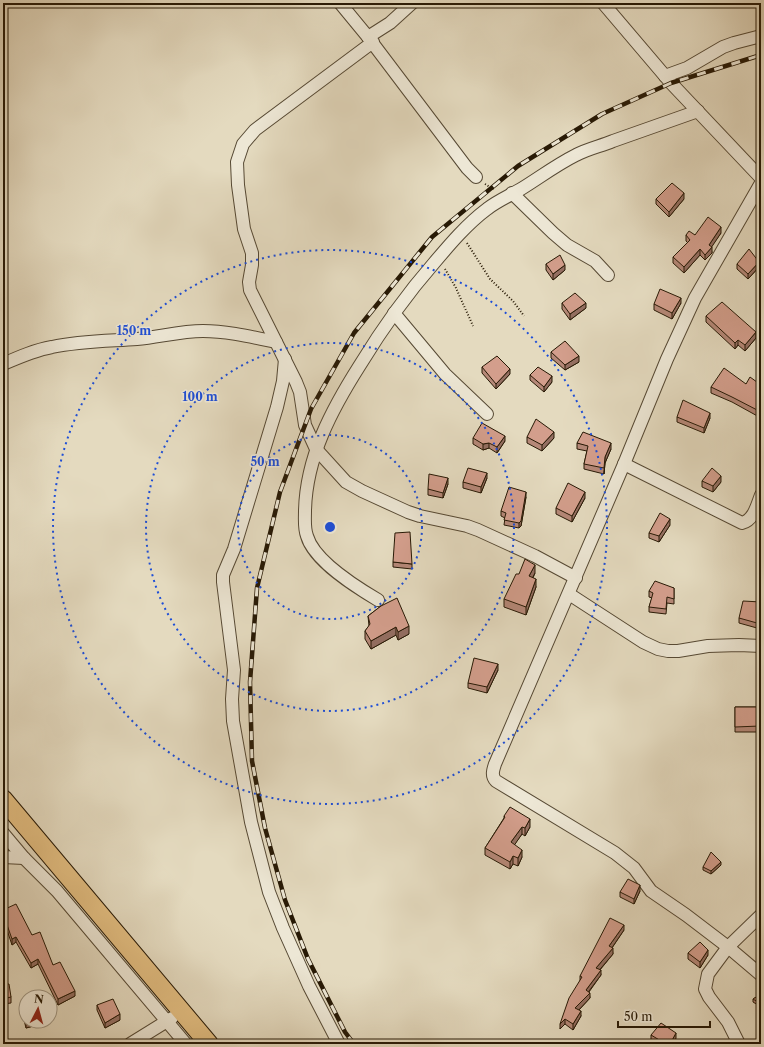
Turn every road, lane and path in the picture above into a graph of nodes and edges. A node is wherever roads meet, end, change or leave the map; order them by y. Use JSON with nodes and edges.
{"nodes":[{"id":1,"x":340,"y":3,"type":"edge"},
{"id":2,"x":412,"y":3,"type":"edge"},
{"id":3,"x":603,"y":3,"type":"edge"},
{"id":4,"x":761,"y":36,"type":"edge"},
{"id":5,"x":371,"y":40,"type":"junction"},
{"id":6,"x":665,"y":76,"type":"junction"},
{"id":7,"x":698,"y":111,"type":"junction"},
{"id":8,"x":476,"y":177,"type":"joint"},
{"id":9,"x":761,"y":178,"type":"edge"},
{"id":10,"x":761,"y":183,"type":"edge"},
{"id":11,"x":509,"y":195,"type":"junction"},
{"id":12,"x":460,"y":233,"type":"junction"},
{"id":13,"x":438,"y":258,"type":"junction"},
{"id":14,"x":608,"y":275,"type":"dead end"},
{"id":15,"x":394,"y":313,"type":"junction"},
{"id":16,"x":524,"y":316,"type":"dead end"},
{"id":17,"x":473,"y":326,"type":"dead end"},
{"id":18,"x":276,"y":342,"type":"junction"},
{"id":19,"x":285,"y":358,"type":"junction"},
{"id":20,"x":3,"y":364,"type":"edge"},
{"id":21,"x":487,"y":414,"type":"dead end"},
{"id":22,"x":316,"y":449,"type":"junction"},
{"id":23,"x":624,"y":464,"type":"junction"},
{"id":24,"x":761,"y":495,"type":"edge"},
{"id":25,"x":576,"y":578,"type":"junction"},
{"id":26,"x":569,"y":594,"type":"junction"},
{"id":27,"x":378,"y":600,"type":"dead end"},
{"id":28,"x":761,"y":646,"type":"edge"},
{"id":29,"x":3,"y":799,"type":"edge"},
{"id":30,"x":3,"y":833,"type":"edge"},
{"id":31,"x":3,"y":857,"type":"edge"},
{"id":32,"x":24,"y":858,"type":"junction"},
{"id":33,"x":761,"y":915,"type":"edge"},
{"id":34,"x":728,"y":947,"type":"junction"},
{"id":35,"x":761,"y":975,"type":"edge"},
{"id":36,"x":182,"y":1012,"type":"junction"},
{"id":37,"x":166,"y":1022,"type":"junction"},
{"id":38,"x":130,"y":1044,"type":"edge"},
{"id":39,"x":186,"y":1044,"type":"edge"},
{"id":40,"x":209,"y":1044,"type":"edge"},
{"id":41,"x":339,"y":1044,"type":"edge"},
{"id":42,"x":740,"y":1044,"type":"edge"}],
"edges":[{"from":1,"to":5,"type":"street"},
{"from":2,"to":5,"type":"street"},
{"from":3,"to":6,"type":"street"},
{"from":4,"to":6,"type":"street"},
{"from":5,"to":8,"type":"street"},
{"from":5,"to":18,"type":"street"},
{"from":6,"to":7,"type":"street"},
{"from":7,"to":9,"type":"street"},
{"from":7,"to":11,"type":"street"},
{"from":8,"to":11,"type":"path"},
{"from":10,"to":23,"type":"street"},
{"from":11,"to":12,"type":"street"},
{"from":11,"to":14,"type":"street"},
{"from":12,"to":13,"type":"street"},
{"from":12,"to":16,"type":"path"},
{"from":13,"to":15,"type":"street"},
{"from":13,"to":17,"type":"path"},
{"from":15,"to":21,"type":"street"},
{"from":15,"to":22,"type":"street"},
{"from":18,"to":19,"type":"street"},
{"from":18,"to":20,"type":"street"},
{"from":19,"to":22,"type":"street"},
{"from":19,"to":41,"type":"street"},
{"from":22,"to":25,"type":"street"},
{"from":22,"to":27,"type":"street"},
{"from":23,"to":24,"type":"street"},
{"from":23,"to":25,"type":"street"},
{"from":25,"to":26,"type":"street"},
{"from":26,"to":28,"type":"street"},
{"from":26,"to":34,"type":"street"},
{"from":29,"to":36,"type":"main road"},
{"from":30,"to":32,"type":"street"},
{"from":31,"to":32,"type":"street"},
{"from":32,"to":37,"type":"street"},
{"from":33,"to":34,"type":"street"},
{"from":34,"to":35,"type":"street"},
{"from":34,"to":42,"type":"street"},
{"from":36,"to":37,"type":"street"},
{"from":36,"to":40,"type":"main road"},
{"from":37,"to":38,"type":"street"},
{"from":37,"to":39,"type":"street"}]}
